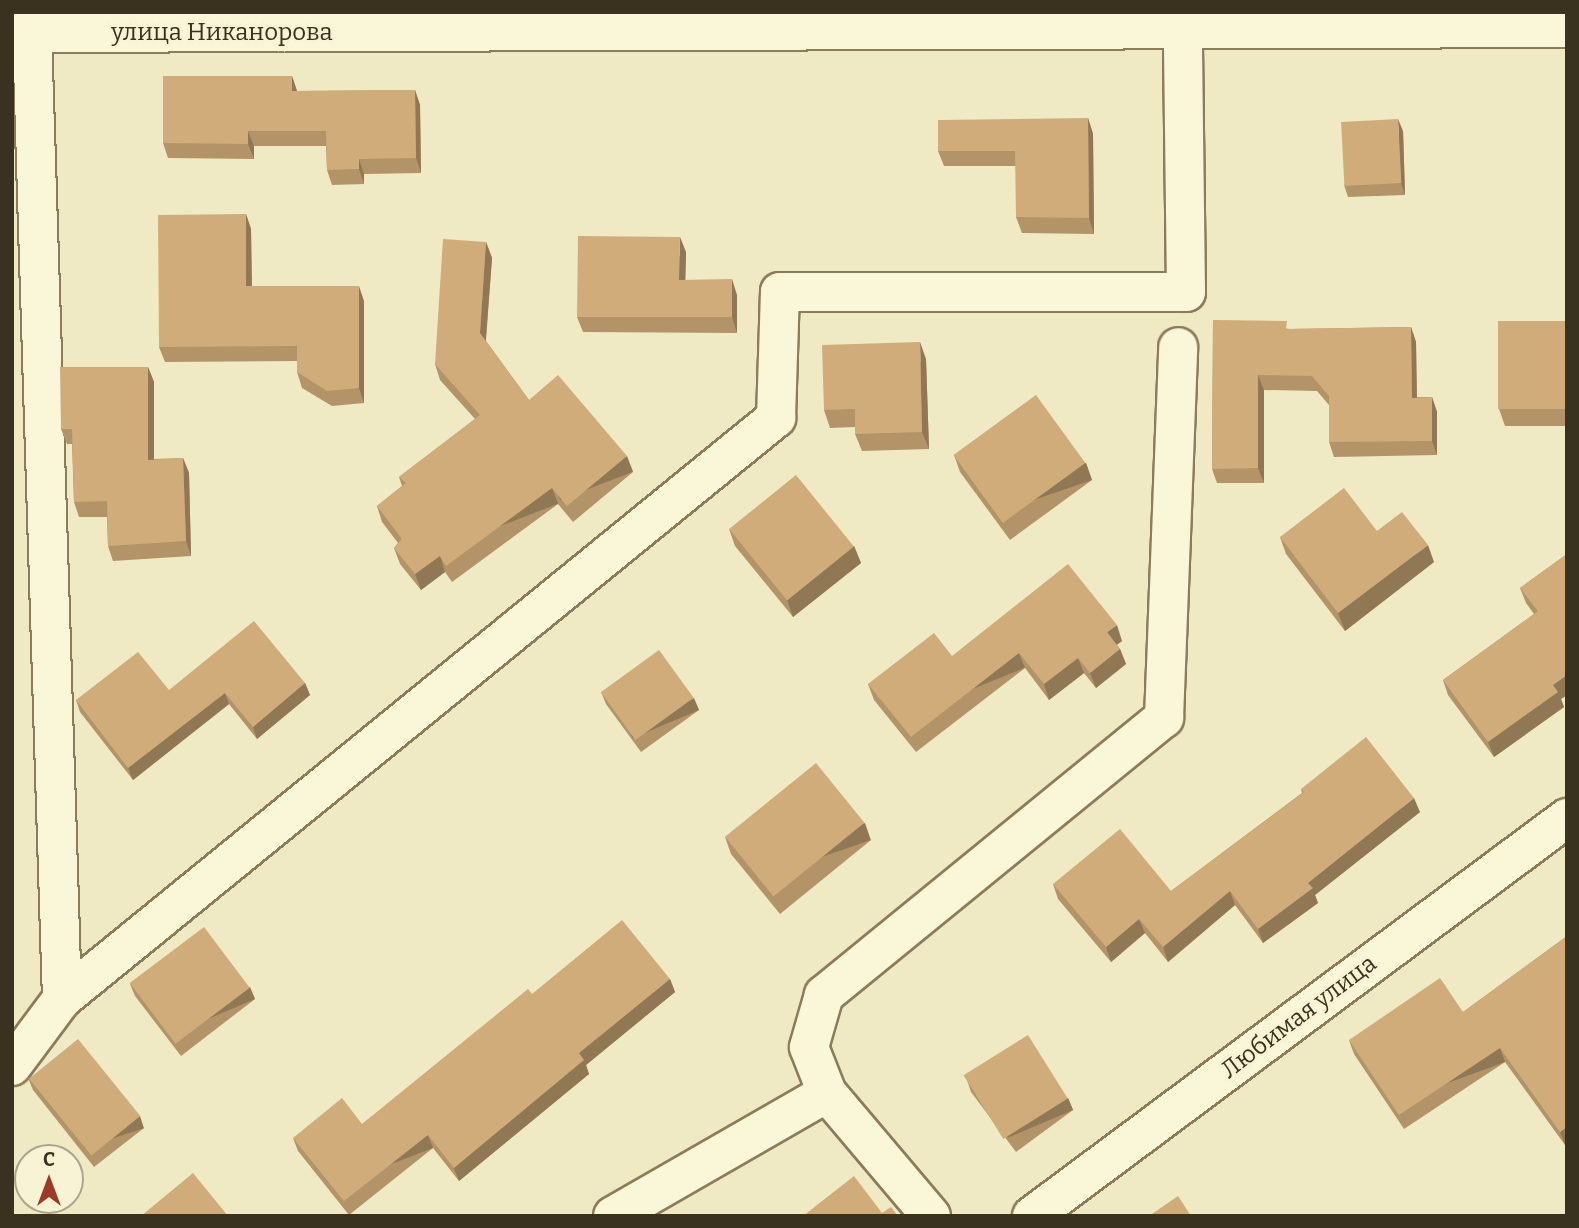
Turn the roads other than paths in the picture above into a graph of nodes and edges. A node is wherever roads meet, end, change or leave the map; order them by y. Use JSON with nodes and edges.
{"nodes":[{"id":1,"x":1392,"y":21,"type":"edge"},
{"id":2,"x":1567,"y":28,"type":"edge"},
{"id":3,"x":1183,"y":29,"type":"junction"},
{"id":4,"x":22,"y":34,"type":"edge"},
{"id":5,"x":1178,"y":347,"type":"dead end"},
{"id":6,"x":1567,"y":818,"type":"edge"},
{"id":7,"x":62,"y":999,"type":"junction"},
{"id":8,"x":12,"y":1066,"type":"edge"},
{"id":9,"x":827,"y":1093,"type":"junction"},
{"id":10,"x":613,"y":1216,"type":"edge"},
{"id":11,"x":931,"y":1216,"type":"edge"},
{"id":12,"x":1032,"y":1216,"type":"edge"}],
"edges":[{"from":1,"to":2,"type":"street","name":"улица Никанорова"},
{"from":1,"to":3,"type":"street","name":"улица Никанорова"},
{"from":3,"to":4,"type":"street","name":"улица Никанорова"},
{"from":3,"to":7,"type":"street"},
{"from":4,"to":7,"type":"street"},
{"from":5,"to":9,"type":"street"},
{"from":6,"to":12,"type":"street","name":"Любимая улица"},
{"from":7,"to":8,"type":"street"},
{"from":9,"to":10,"type":"street"},
{"from":9,"to":11,"type":"street"}]}
